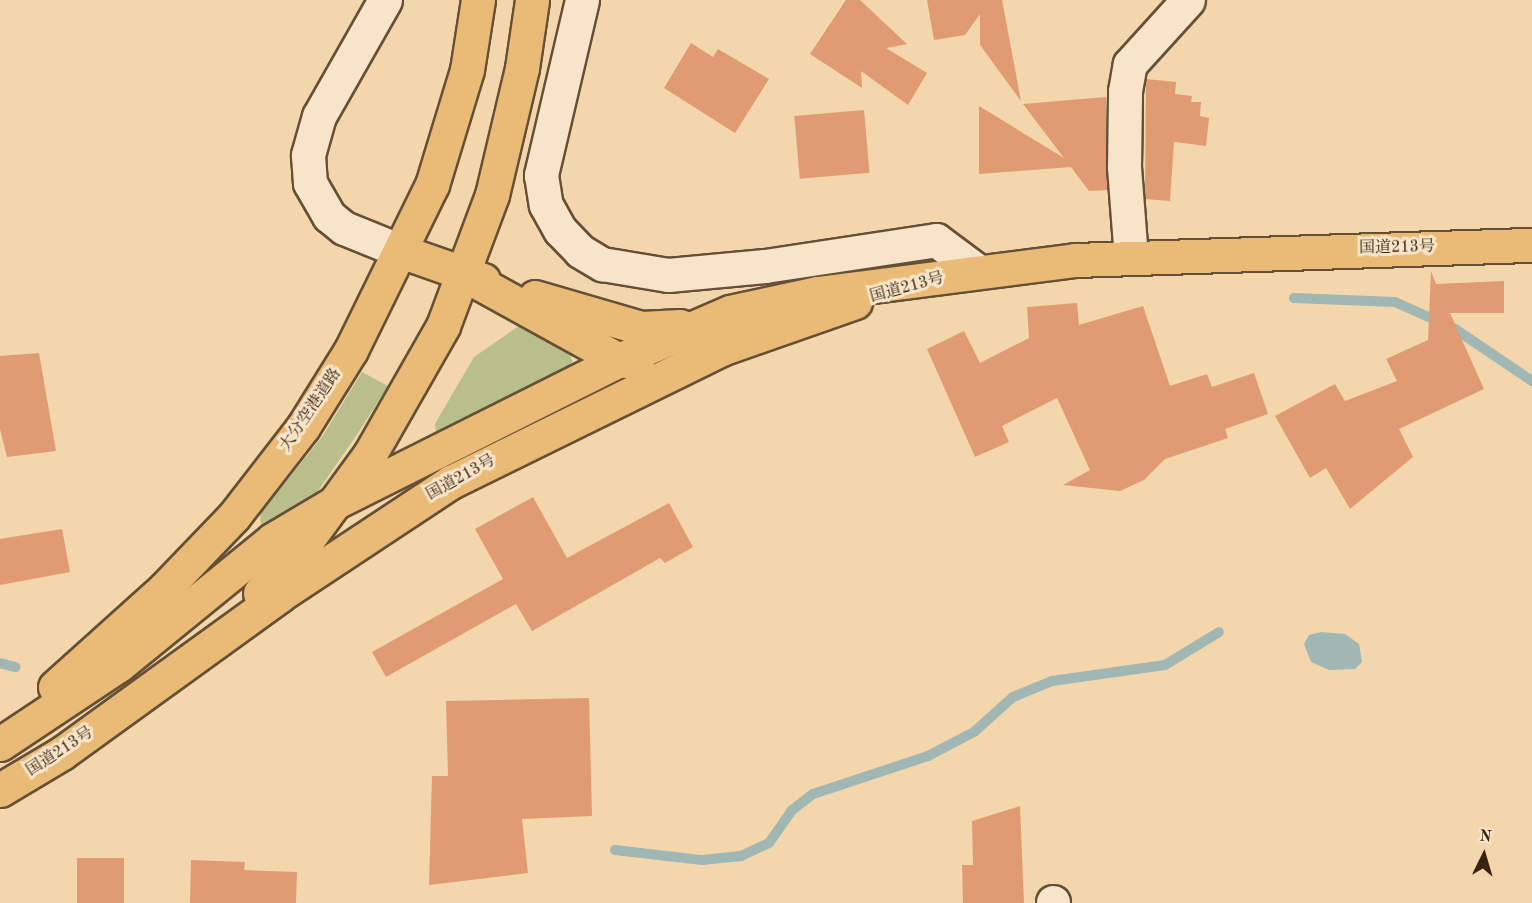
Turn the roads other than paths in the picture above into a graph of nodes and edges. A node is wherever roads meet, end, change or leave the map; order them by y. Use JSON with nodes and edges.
{"nodes":[{"id":1,"x":384,"y":0,"type":"edge"},
{"id":2,"x":478,"y":0,"type":"edge"},
{"id":3,"x":532,"y":0,"type":"edge"},
{"id":4,"x":582,"y":0,"type":"edge"},
{"id":5,"x":1188,"y":0,"type":"edge"},
{"id":6,"x":1532,"y":245,"type":"edge"},
{"id":7,"x":402,"y":252,"type":"junction"},
{"id":8,"x":1131,"y":258,"type":"junction"},
{"id":9,"x":975,"y":269,"type":"junction"},
{"id":10,"x":463,"y":274,"type":"junction"},
{"id":11,"x":793,"y":324,"type":"junction"},
{"id":12,"x":693,"y":325,"type":"junction"},
{"id":13,"x":619,"y":360,"type":"junction"},
{"id":14,"x":334,"y":503,"type":"junction"},
{"id":15,"x":184,"y":664,"type":"junction"},
{"id":16,"x":0,"y":729,"type":"edge"},
{"id":17,"x":0,"y":744,"type":"edge"},
{"id":18,"x":0,"y":790,"type":"edge"}],
"edges":[{"from":1,"to":7,"type":"street"},
{"from":2,"to":7,"type":"highway","name":"大分空港道路"},
{"from":3,"to":10,"type":"highway"},
{"from":4,"to":9,"type":"street"},
{"from":5,"to":8,"type":"street"},
{"from":6,"to":8,"type":"highway","name":"国道213号"},
{"from":7,"to":10,"type":"highway"},
{"from":7,"to":16,"type":"highway","name":"大分空港道路"},
{"from":8,"to":9,"type":"highway","name":"国道213号"},
{"from":9,"to":11,"type":"highway","name":"国道213号"},
{"from":9,"to":12,"type":"highway","name":"国道213号"},
{"from":10,"to":12,"type":"highway"},
{"from":10,"to":13,"type":"highway"},
{"from":10,"to":14,"type":"highway"},
{"from":11,"to":13,"type":"highway"},
{"from":11,"to":15,"type":"highway","name":"国道213号"},
{"from":12,"to":13,"type":"highway","name":"国道213号"},
{"from":13,"to":14,"type":"highway","name":"国道213号"},
{"from":14,"to":15,"type":"highway"},
{"from":14,"to":17,"type":"highway","name":"国道213号"},
{"from":15,"to":18,"type":"highway","name":"国道213号"}]}
